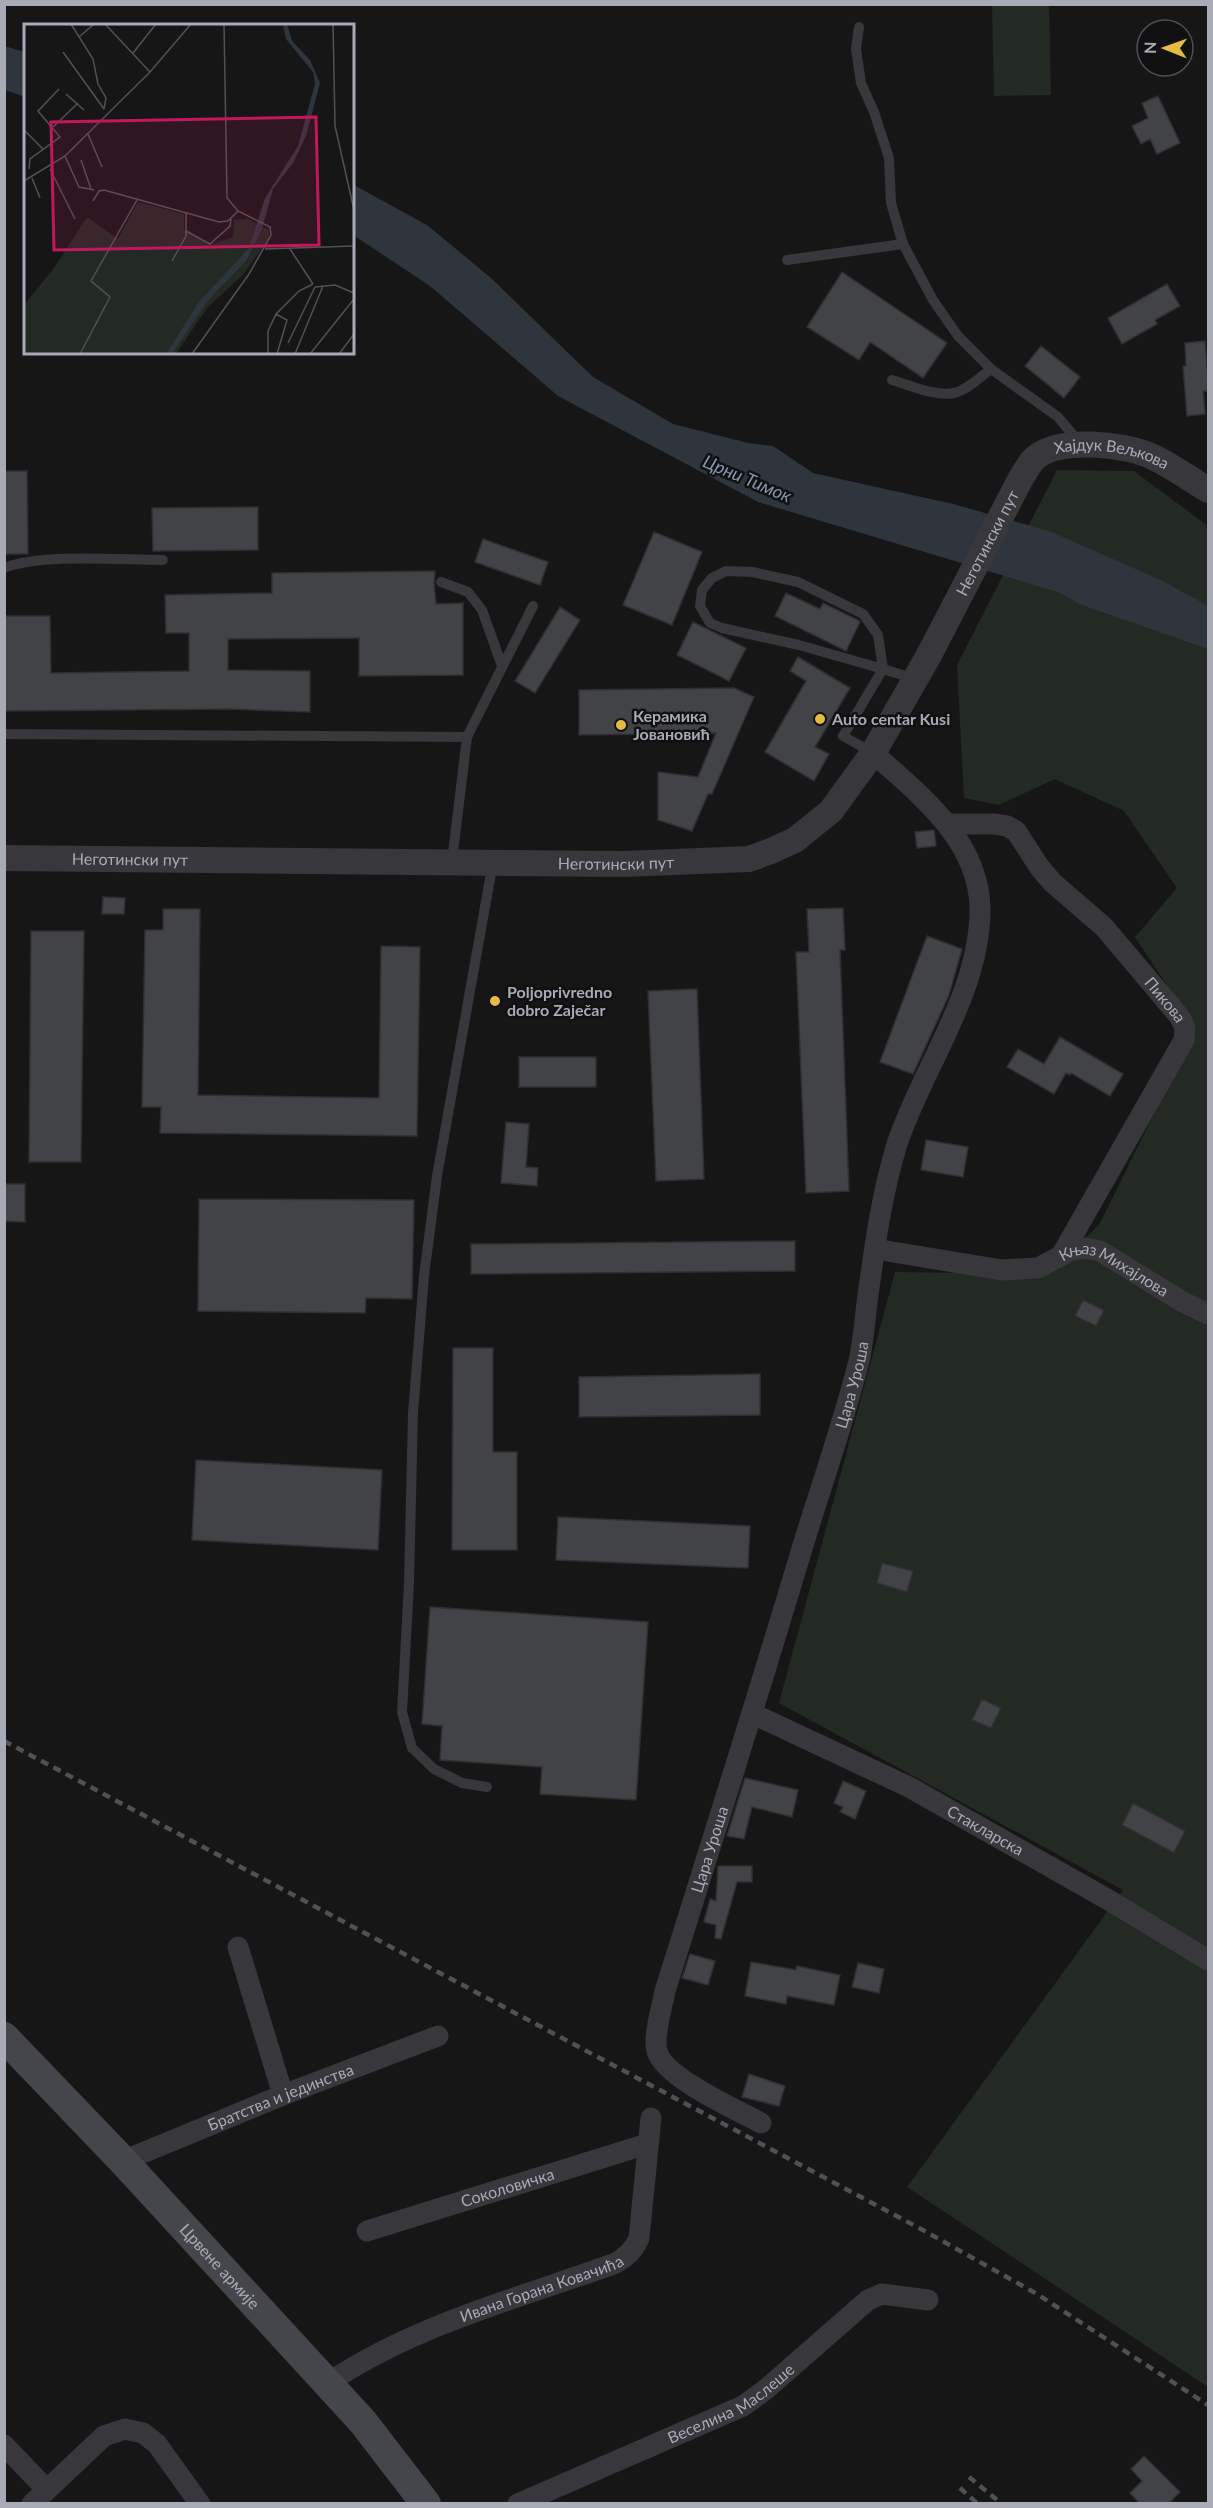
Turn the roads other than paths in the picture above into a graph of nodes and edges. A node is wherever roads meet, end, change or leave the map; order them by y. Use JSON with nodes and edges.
{"nodes":[{"id":1,"x":860,"y":27,"type":"dead end"},
{"id":2,"x":903,"y":244,"type":"junction"},
{"id":3,"x":787,"y":260,"type":"dead end"},
{"id":4,"x":991,"y":369,"type":"junction"},
{"id":5,"x":892,"y":380,"type":"dead end"},
{"id":6,"x":1081,"y":444,"type":"junction"},
{"id":7,"x":1021,"y":478,"type":"joint"},
{"id":8,"x":1209,"y":490,"type":"edge"},
{"id":9,"x":164,"y":560,"type":"dead end"},
{"id":10,"x":4,"y":568,"type":"edge"},
{"id":11,"x":441,"y":582,"type":"dead end"},
{"id":12,"x":533,"y":606,"type":"dead end"},
{"id":13,"x":502,"y":666,"type":"junction"},
{"id":14,"x":883,"y":669,"type":"junction"},
{"id":15,"x":915,"y":679,"type":"junction"},
{"id":16,"x":4,"y":734,"type":"edge"},
{"id":17,"x":467,"y":737,"type":"junction"},
{"id":18,"x":873,"y":753,"type":"junction"},
{"id":19,"x":948,"y":824,"type":"junction"},
{"id":20,"x":4,"y":858,"type":"edge"},
{"id":21,"x":452,"y":861,"type":"junction"},
{"id":22,"x":493,"y":861,"type":"junction"},
{"id":23,"x":874,"y":1249,"type":"junction"},
{"id":24,"x":1061,"y":1256,"type":"junction"},
{"id":25,"x":1209,"y":1314,"type":"edge"},
{"id":26,"x":753,"y":1714,"type":"junction"},
{"id":27,"x":487,"y":1787,"type":"dead end"},
{"id":28,"x":238,"y":1947,"type":"dead end"},
{"id":29,"x":1209,"y":1960,"type":"edge"},
{"id":30,"x":438,"y":2036,"type":"dead end"},
{"id":31,"x":4,"y":2037,"type":"edge"},
{"id":32,"x":283,"y":2095,"type":"junction"},
{"id":33,"x":651,"y":2118,"type":"dead end"},
{"id":34,"x":761,"y":2123,"type":"dead end"},
{"id":35,"x":647,"y":2144,"type":"junction"},
{"id":36,"x":123,"y":2161,"type":"junction"},
{"id":37,"x":367,"y":2231,"type":"dead end"},
{"id":38,"x":928,"y":2300,"type":"dead end"},
{"id":39,"x":328,"y":2383,"type":"junction"},
{"id":40,"x":4,"y":2445,"type":"edge"},
{"id":41,"x":40,"y":2497,"type":"edge"},
{"id":42,"x":200,"y":2504,"type":"edge"},
{"id":43,"x":426,"y":2504,"type":"edge"},
{"id":44,"x":518,"y":2504,"type":"edge"}],
"edges":[{"from":1,"to":2,"type":"lane"},
{"from":2,"to":3,"type":"lane"},
{"from":2,"to":4,"type":"lane"},
{"from":4,"to":5,"type":"lane"},
{"from":4,"to":6,"type":"lane"},
{"from":6,"to":7,"type":"street","name":"Хајдук Вељкова"},
{"from":6,"to":8,"type":"street","name":"Хајдук Вељкова"},
{"from":7,"to":15,"type":"street","name":"Неготински пут"},
{"from":9,"to":10,"type":"lane"},
{"from":11,"to":13,"type":"lane"},
{"from":12,"to":13,"type":"lane"},
{"from":13,"to":17,"type":"lane"},
{"from":14,"to":14,"type":"lane"},
{"from":14,"to":15,"type":"lane"},
{"from":14,"to":18,"type":"lane"},
{"from":15,"to":18,"type":"street","name":"Неготински пут"},
{"from":16,"to":17,"type":"lane"},
{"from":17,"to":21,"type":"lane"},
{"from":18,"to":19,"type":"street","name":"Цара Уроша"},
{"from":18,"to":22,"type":"street","name":"Неготински пут"},
{"from":19,"to":23,"type":"street","name":"Цара Уроша"},
{"from":19,"to":24,"type":"street","name":"Пикова"},
{"from":20,"to":21,"type":"street","name":"Неготински пут"},
{"from":21,"to":22,"type":"street","name":"Неготински пут"},
{"from":22,"to":27,"type":"lane"},
{"from":23,"to":24,"type":"street","name":"Књаз Михајлова"},
{"from":23,"to":26,"type":"street","name":"Цара Уроша"},
{"from":24,"to":25,"type":"street","name":"Књаз Михајлова"},
{"from":26,"to":29,"type":"street","name":"Стакларска"},
{"from":26,"to":34,"type":"street","name":"Цара Уроша"},
{"from":28,"to":32,"type":"street"},
{"from":30,"to":32,"type":"street","name":"Братства и јединства"},
{"from":31,"to":36,"type":"main road","name":"Црвене армије"},
{"from":32,"to":36,"type":"street","name":"Братства и јединства"},
{"from":33,"to":35,"type":"street","name":"Ивана Горана Ковачића"},
{"from":35,"to":37,"type":"street","name":"Соколовичка"},
{"from":35,"to":39,"type":"street","name":"Ивана Горана Ковачића"},
{"from":36,"to":39,"type":"main road","name":"Црвене армије"},
{"from":38,"to":44,"type":"street","name":"Веселина Маслеше"},
{"from":39,"to":43,"type":"main road","name":"Црвене армије"},
{"from":40,"to":41,"type":"street"},
{"from":41,"to":42,"type":"street"}]}
